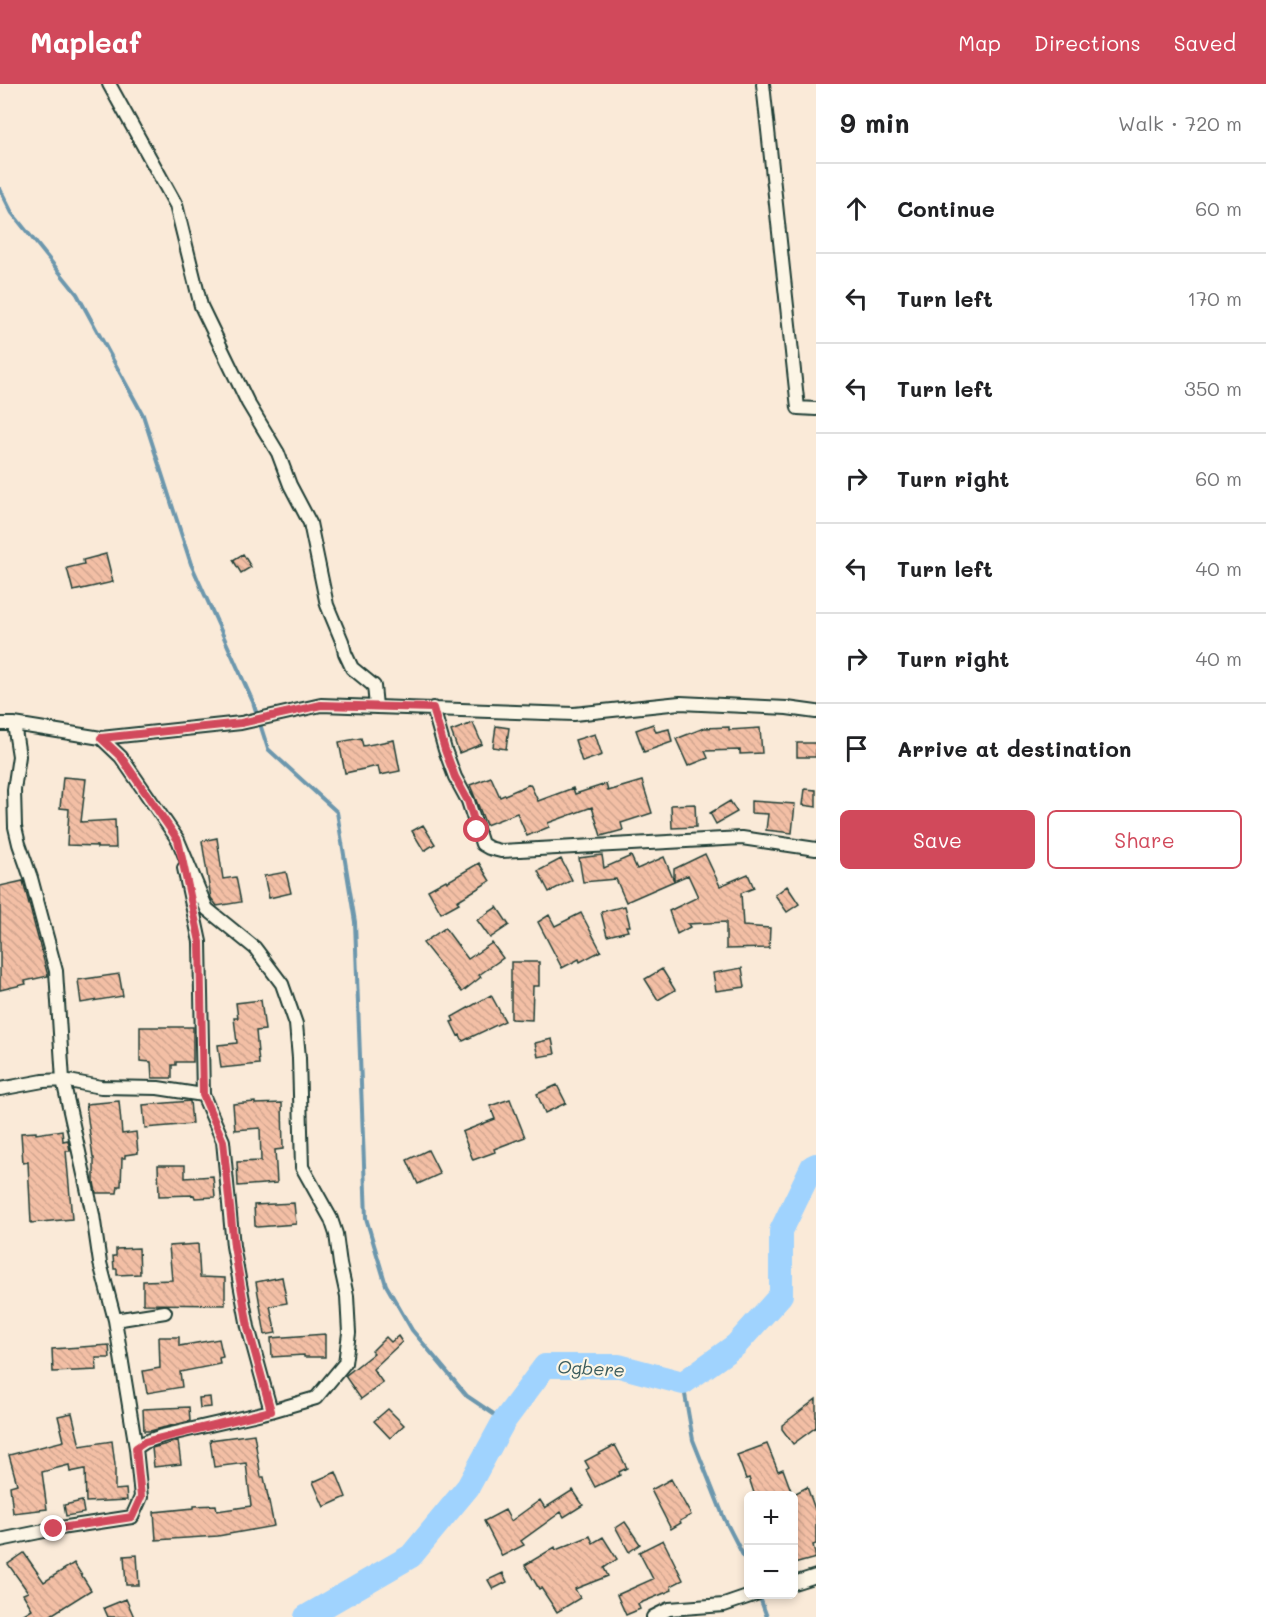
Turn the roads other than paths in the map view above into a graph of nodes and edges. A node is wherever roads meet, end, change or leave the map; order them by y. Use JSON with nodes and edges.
{"nodes":[{"id":1,"x":109,"y":84,"type":"edge"},
{"id":2,"x":764,"y":84,"type":"edge"},
{"id":3,"x":816,"y":409,"type":"edge"},
{"id":4,"x":376,"y":706,"type":"junction"},
{"id":5,"x":433,"y":708,"type":"junction"},
{"id":6,"x":816,"y":712,"type":"edge"},
{"id":7,"x":0,"y":724,"type":"edge"},
{"id":8,"x":14,"y":724,"type":"junction"},
{"id":9,"x":101,"y":738,"type":"junction"},
{"id":10,"x":178,"y":840,"type":"junction"},
{"id":11,"x":816,"y":849,"type":"edge"},
{"id":12,"x":63,"y":1080,"type":"junction"},
{"id":13,"x":0,"y":1089,"type":"edge"},
{"id":14,"x":203,"y":1095,"type":"junction"},
{"id":15,"x":165,"y":1312,"type":"dead end"},
{"id":16,"x":115,"y":1320,"type":"junction"},
{"id":17,"x":271,"y":1411,"type":"junction"},
{"id":18,"x":136,"y":1448,"type":"junction"},
{"id":19,"x":0,"y":1540,"type":"edge"},
{"id":20,"x":816,"y":1576,"type":"edge"},
{"id":21,"x":798,"y":1582,"type":"edge"},
{"id":22,"x":744,"y":1598,"type":"edge"},
{"id":23,"x":653,"y":1617,"type":"edge"}],
"edges":[{"from":1,"to":4,"type":"street"},
{"from":2,"to":3,"type":"street"},
{"from":4,"to":5,"type":"street"},
{"from":4,"to":9,"type":"street"},
{"from":5,"to":6,"type":"street"},
{"from":5,"to":11,"type":"street"},
{"from":7,"to":8,"type":"street"},
{"from":8,"to":9,"type":"street"},
{"from":8,"to":12,"type":"street"},
{"from":9,"to":10,"type":"street"},
{"from":10,"to":14,"type":"street"},
{"from":10,"to":17,"type":"street"},
{"from":12,"to":13,"type":"street"},
{"from":12,"to":14,"type":"street"},
{"from":12,"to":16,"type":"street"},
{"from":14,"to":17,"type":"street"},
{"from":15,"to":16,"type":"street"},
{"from":16,"to":18,"type":"street"},
{"from":17,"to":18,"type":"street"},
{"from":18,"to":19,"type":"street"},
{"from":20,"to":21,"type":"street"},
{"from":22,"to":23,"type":"street"}]}
